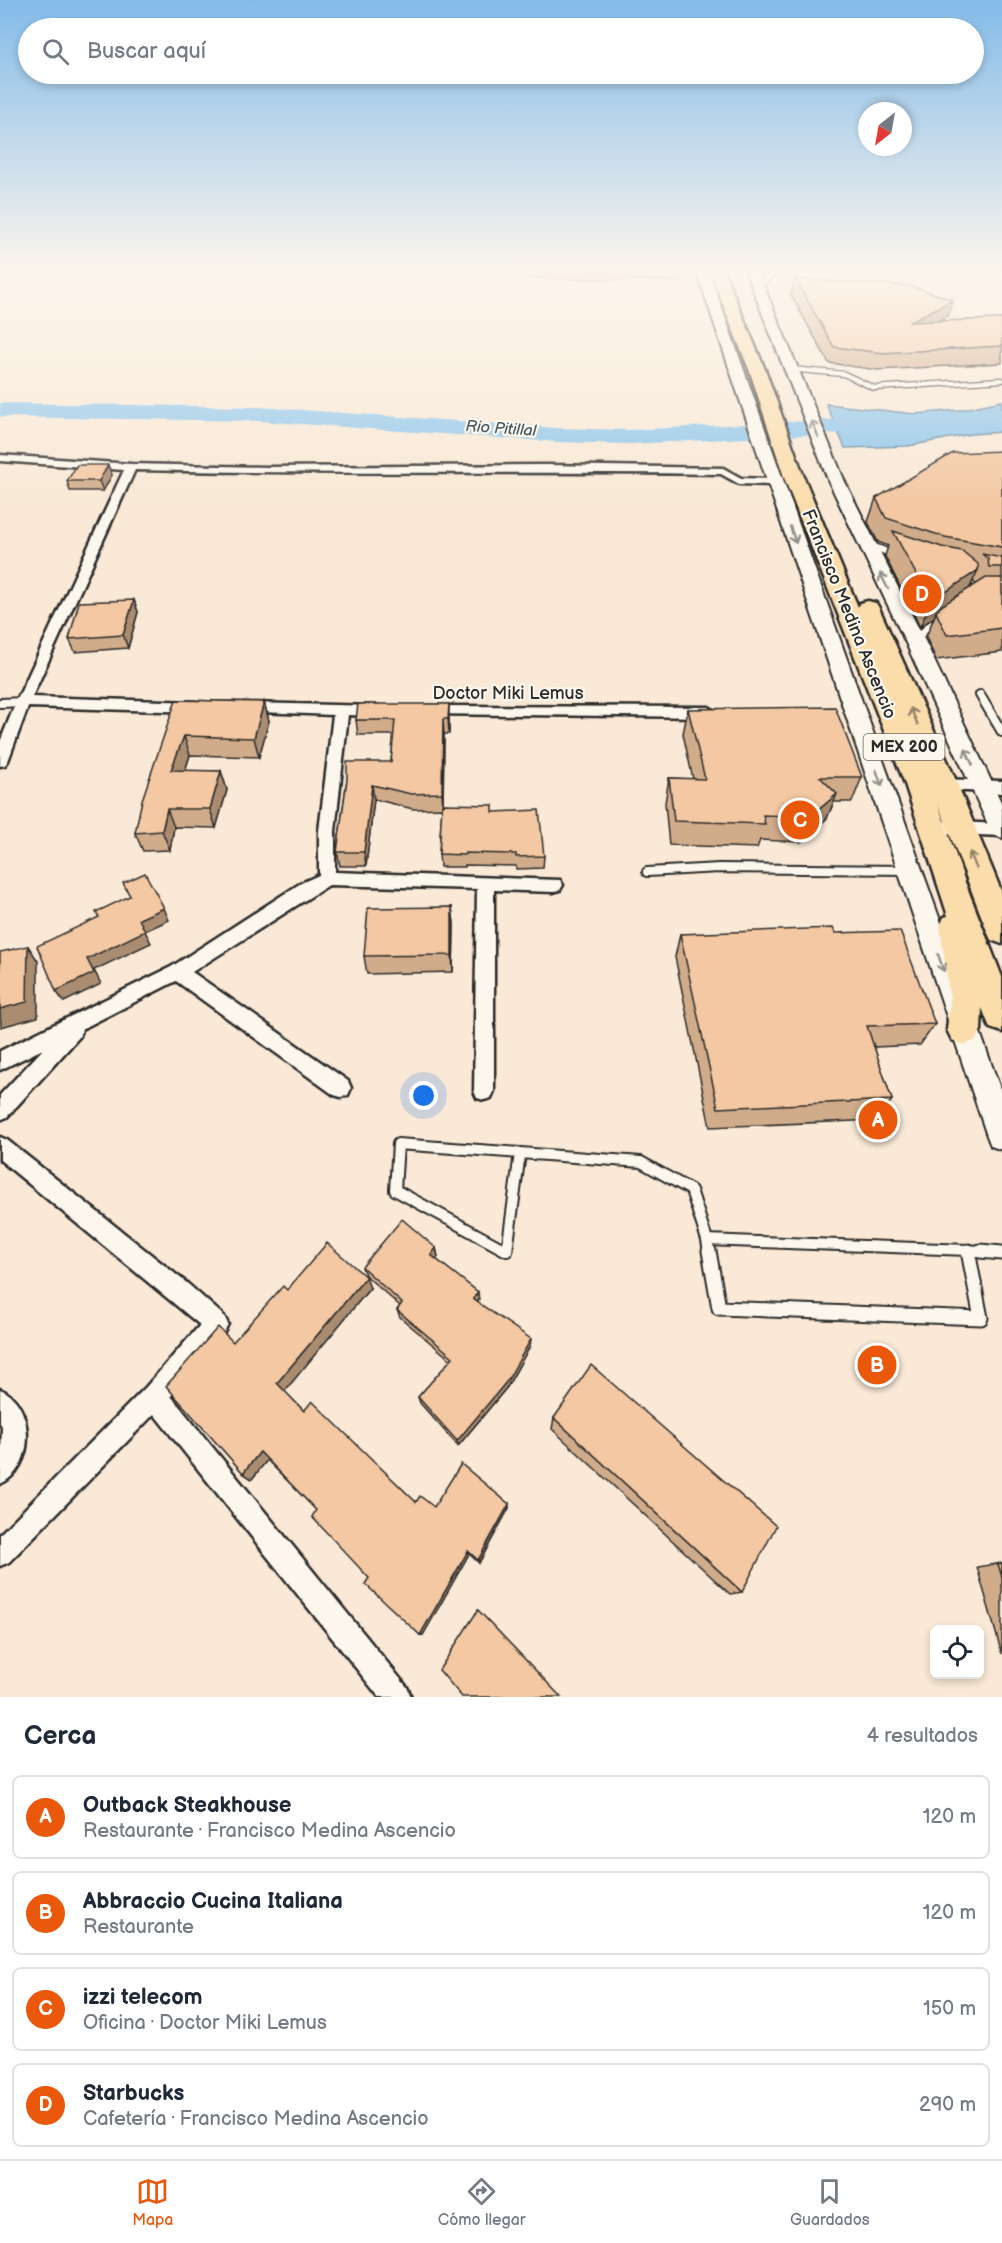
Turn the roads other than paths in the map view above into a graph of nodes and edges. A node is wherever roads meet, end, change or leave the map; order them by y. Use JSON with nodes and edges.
{"nodes":[{"id":1,"x":731,"y":351,"type":"edge"},
{"id":2,"x":749,"y":351,"type":"edge"},
{"id":3,"x":780,"y":351,"type":"edge"},
{"id":4,"x":787,"y":373,"type":"junction"},
{"id":5,"x":1002,"y":380,"type":"edge"},
{"id":6,"x":0,"y":458,"type":"edge"},
{"id":7,"x":131,"y":467,"type":"junction"},
{"id":8,"x":789,"y":481,"type":"junction"},
{"id":9,"x":865,"y":543,"type":"junction"},
{"id":10,"x":904,"y":558,"type":"edge"},
{"id":11,"x":948,"y":613,"type":"edge"},
{"id":12,"x":915,"y":641,"type":"junction"},
{"id":13,"x":980,"y":695,"type":"dead end"},
{"id":14,"x":23,"y":702,"type":"junction"},
{"id":15,"x":0,"y":703,"type":"edge"},
{"id":16,"x":341,"y":711,"type":"junction"},
{"id":17,"x":389,"y":711,"type":"edge"},
{"id":18,"x":413,"y":711,"type":"edge"},
{"id":19,"x":723,"y":712,"type":"edge"},
{"id":20,"x":1002,"y":732,"type":"edge"},
{"id":21,"x":0,"y":761,"type":"edge"},
{"id":22,"x":931,"y":784,"type":"junction"},
{"id":23,"x":993,"y":787,"type":"edge"},
{"id":24,"x":932,"y":827,"type":"junction"},
{"id":25,"x":961,"y":828,"type":"junction"},
{"id":26,"x":1002,"y":829,"type":"edge"},
{"id":27,"x":909,"y":870,"type":"junction"},
{"id":28,"x":647,"y":872,"type":"dead end"},
{"id":29,"x":327,"y":878,"type":"junction"},
{"id":30,"x":951,"y":882,"type":"junction"},
{"id":31,"x":486,"y":884,"type":"junction"},
{"id":32,"x":554,"y":885,"type":"dead end"},
{"id":33,"x":1002,"y":931,"type":"edge"},
{"id":34,"x":177,"y":972,"type":"junction"},
{"id":35,"x":1002,"y":1018,"type":"edge"},
{"id":36,"x":80,"y":1022,"type":"junction"},
{"id":37,"x":963,"y":1030,"type":"junction"},
{"id":38,"x":0,"y":1061,"type":"edge"},
{"id":39,"x":342,"y":1088,"type":"dead end"},
{"id":40,"x":484,"y":1092,"type":"dead end"},
{"id":41,"x":0,"y":1110,"type":"edge"},
{"id":42,"x":1002,"y":1136,"type":"edge"},
{"id":43,"x":0,"y":1147,"type":"edge"},
{"id":44,"x":520,"y":1153,"type":"junction"},
{"id":45,"x":707,"y":1240,"type":"junction"},
{"id":46,"x":968,"y":1250,"type":"junction"},
{"id":47,"x":1002,"y":1253,"type":"edge"},
{"id":48,"x":155,"y":1396,"type":"junction"},
{"id":49,"x":0,"y":1401,"type":"edge"},
{"id":50,"x":0,"y":1471,"type":"edge"},
{"id":51,"x":0,"y":1553,"type":"edge"},
{"id":52,"x":397,"y":1697,"type":"edge"}],
"edges":[{"from":1,"to":8,"type":"main road"},
{"from":2,"to":8,"type":"highway","number":"MEX 200"},
{"from":3,"to":4,"type":"main road"},
{"from":4,"to":5,"type":"lane"},
{"from":4,"to":8,"type":"highway","number":"MEX 200"},
{"from":9,"to":4,"type":"main road","one_way":true},
{"from":6,"to":7,"type":"street"},
{"from":7,"to":8,"type":"street"},
{"from":7,"to":14,"type":"street"},
{"from":8,"to":22,"type":"highway","name":"Francisco Medina Ascencio","number":"MEX 200"},
{"from":8,"to":27,"type":"main road","one_way":true},
{"from":9,"to":10,"type":"lane"},
{"from":12,"to":9,"type":"main road","one_way":true},
{"from":11,"to":12,"type":"lane"},
{"from":23,"to":12,"type":"main road","one_way":true},
{"from":13,"to":20,"type":"lane"},
{"from":14,"to":15,"type":"lane"},
{"from":14,"to":16,"type":"street"},
{"from":14,"to":21,"type":"street"},
{"from":16,"to":17,"type":"street"},
{"from":16,"to":29,"type":"street"},
{"from":18,"to":19,"type":"street","name":"Doctor Miki Lemus"},
{"from":22,"to":23,"type":"street"},
{"from":22,"to":24,"type":"highway","name":"Francisco Medina Ascencio","number":"MEX 200"},
{"from":22,"to":25,"type":"highway","name":"Francisco Medina Ascencio","number":"MEX 200"},
{"from":23,"to":26,"type":"main road"},
{"from":24,"to":25,"type":"street"},
{"from":24,"to":30,"type":"highway","name":"Francisco Medina Ascencio","number":"MEX 200"},
{"from":25,"to":26,"type":"street"},
{"from":33,"to":25,"type":"highway","name":"Francisco Medina Ascencio","number":"MEX 200","one_way":true},
{"from":27,"to":28,"type":"lane"},
{"from":27,"to":37,"type":"main road","one_way":true},
{"from":29,"to":31,"type":"street"},
{"from":29,"to":34,"type":"street"},
{"from":30,"to":35,"type":"highway","name":"Francisco Medina Ascencio","number":"MEX 200"},
{"from":30,"to":37,"type":"highway"},
{"from":31,"to":32,"type":"street"},
{"from":31,"to":40,"type":"street"},
{"from":34,"to":36,"type":"street"},
{"from":34,"to":39,"type":"street"},
{"from":36,"to":38,"type":"street"},
{"from":36,"to":41,"type":"street"},
{"from":37,"to":42,"type":"main road"},
{"from":43,"to":48,"type":"street"},
{"from":44,"to":44,"type":"lane"},
{"from":44,"to":45,"type":"lane"},
{"from":45,"to":46,"type":"lane"},
{"from":45,"to":46,"type":"lane"},
{"from":46,"to":47,"type":"lane"},
{"from":48,"to":51,"type":"street"},
{"from":48,"to":52,"type":"street"},
{"from":49,"to":50,"type":"street"}]}
